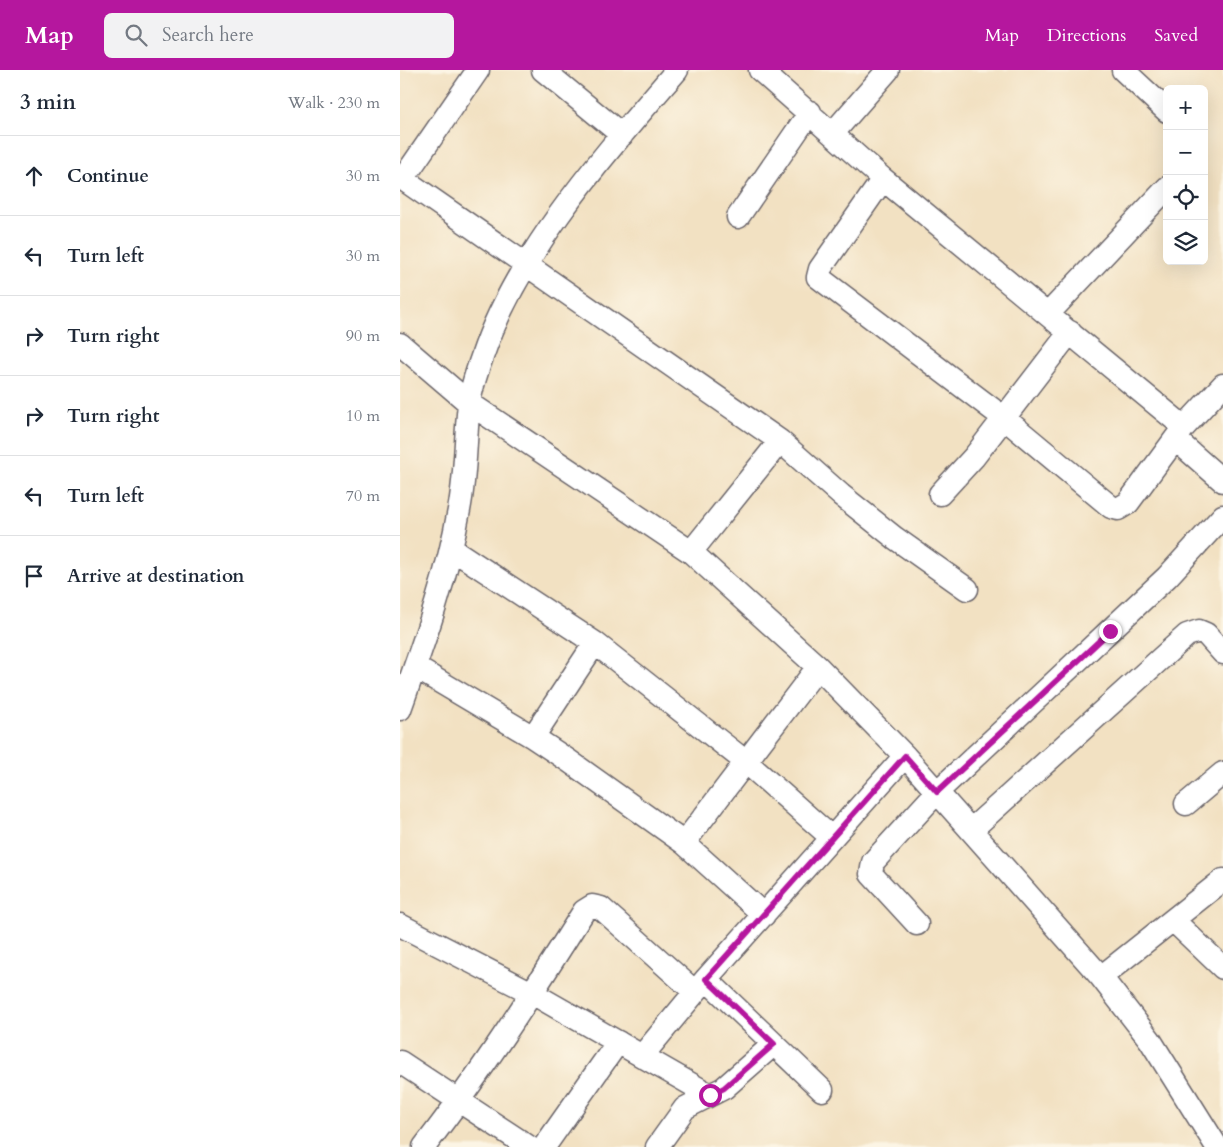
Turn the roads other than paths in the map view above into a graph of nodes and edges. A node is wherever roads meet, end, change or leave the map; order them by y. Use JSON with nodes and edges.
{"nodes":[{"id":1,"x":478,"y":70,"type":"edge"},
{"id":2,"x":543,"y":70,"type":"edge"},
{"id":3,"x":677,"y":70,"type":"edge"},
{"id":4,"x":760,"y":70,"type":"edge"},
{"id":5,"x":888,"y":70,"type":"edge"},
{"id":6,"x":1123,"y":70,"type":"edge"},
{"id":7,"x":1163,"y":107,"type":"edge"},
{"id":8,"x":810,"y":112,"type":"junction"},
{"id":9,"x":833,"y":133,"type":"junction"},
{"id":10,"x":622,"y":135,"type":"junction"},
{"id":11,"x":401,"y":178,"type":"edge"},
{"id":12,"x":883,"y":179,"type":"junction"},
{"id":13,"x":1163,"y":192,"type":"edge"},
{"id":14,"x":738,"y":217,"type":"dead end"},
{"id":15,"x":527,"y":264,"type":"junction"},
{"id":16,"x":1048,"y":314,"type":"junction"},
{"id":17,"x":1070,"y":332,"type":"junction"},
{"id":18,"x":400,"y":344,"type":"edge"},
{"id":19,"x":1223,"y":385,"type":"edge"},
{"id":20,"x":469,"y":403,"type":"junction"},
{"id":21,"x":1004,"y":418,"type":"junction"},
{"id":22,"x":1180,"y":433,"type":"junction"},
{"id":23,"x":780,"y":441,"type":"junction"},
{"id":24,"x":1223,"y":481,"type":"edge"},
{"id":25,"x":940,"y":494,"type":"dead end"},
{"id":26,"x":1223,"y":516,"type":"edge"},
{"id":27,"x":452,"y":549,"type":"junction"},
{"id":28,"x":691,"y":552,"type":"junction"},
{"id":29,"x":967,"y":589,"type":"dead end"},
{"id":30,"x":595,"y":643,"type":"junction"},
{"id":31,"x":1223,"y":653,"type":"edge"},
{"id":32,"x":415,"y":667,"type":"junction"},
{"id":33,"x":818,"y":667,"type":"junction"},
{"id":34,"x":400,"y":709,"type":"edge"},
{"id":35,"x":533,"y":737,"type":"junction"},
{"id":36,"x":905,"y":756,"type":"junction"},
{"id":37,"x":746,"y":762,"type":"junction"},
{"id":38,"x":1223,"y":773,"type":"edge"},
{"id":39,"x":937,"y":792,"type":"junction"},
{"id":40,"x":1186,"y":804,"type":"dead end"},
{"id":41,"x":971,"y":830,"type":"junction"},
{"id":42,"x":832,"y":838,"type":"junction"},
{"id":43,"x":684,"y":843,"type":"junction"},
{"id":44,"x":1223,"y":880,"type":"edge"},
{"id":45,"x":764,"y":915,"type":"junction"},
{"id":46,"x":1174,"y":921,"type":"junction"},
{"id":47,"x":917,"y":924,"type":"dead end"},
{"id":48,"x":400,"y":925,"type":"edge"},
{"id":49,"x":1223,"y":968,"type":"edge"},
{"id":50,"x":1100,"y":977,"type":"junction"},
{"id":51,"x":701,"y":986,"type":"junction"},
{"id":52,"x":532,"y":993,"type":"junction"},
{"id":53,"x":618,"y":1042,"type":"junction"},
{"id":54,"x":774,"y":1044,"type":"junction"},
{"id":55,"x":642,"y":1056,"type":"junction"},
{"id":56,"x":400,"y":1062,"type":"edge"},
{"id":57,"x":822,"y":1090,"type":"dead end"},
{"id":58,"x":710,"y":1095,"type":"junction"},
{"id":59,"x":460,"y":1100,"type":"junction"},
{"id":60,"x":424,"y":1147,"type":"edge"},
{"id":61,"x":529,"y":1147,"type":"edge"},
{"id":62,"x":544,"y":1147,"type":"edge"},
{"id":63,"x":657,"y":1147,"type":"edge"},
{"id":64,"x":1217,"y":1147,"type":"edge"}],
"edges":[{"from":1,"to":11,"type":"street"},
{"from":2,"to":10,"type":"street"},
{"from":3,"to":10,"type":"street"},
{"from":4,"to":8,"type":"street"},
{"from":5,"to":9,"type":"street"},
{"from":6,"to":7,"type":"street"},
{"from":8,"to":9,"type":"street"},
{"from":8,"to":14,"type":"street"},
{"from":9,"to":12,"type":"street"},
{"from":10,"to":15,"type":"street"},
{"from":11,"to":15,"type":"street"},
{"from":12,"to":16,"type":"street"},
{"from":12,"to":21,"type":"street"},
{"from":13,"to":16,"type":"street"},
{"from":15,"to":20,"type":"street"},
{"from":15,"to":23,"type":"street"},
{"from":16,"to":17,"type":"street"},
{"from":17,"to":21,"type":"street"},
{"from":17,"to":22,"type":"street"},
{"from":18,"to":20,"type":"street"},
{"from":19,"to":22,"type":"street"},
{"from":20,"to":27,"type":"street"},
{"from":20,"to":28,"type":"street"},
{"from":21,"to":22,"type":"street"},
{"from":21,"to":25,"type":"street"},
{"from":22,"to":24,"type":"street"},
{"from":23,"to":28,"type":"street"},
{"from":23,"to":29,"type":"street"},
{"from":26,"to":39,"type":"street"},
{"from":27,"to":30,"type":"street"},
{"from":27,"to":32,"type":"street"},
{"from":28,"to":33,"type":"street"},
{"from":30,"to":35,"type":"street"},
{"from":30,"to":37,"type":"street"},
{"from":31,"to":41,"type":"street"},
{"from":32,"to":34,"type":"street"},
{"from":32,"to":35,"type":"street"},
{"from":33,"to":36,"type":"street"},
{"from":33,"to":37,"type":"street"},
{"from":35,"to":43,"type":"street"},
{"from":36,"to":39,"type":"street"},
{"from":36,"to":42,"type":"street"},
{"from":37,"to":42,"type":"street"},
{"from":37,"to":43,"type":"street"},
{"from":38,"to":40,"type":"street"},
{"from":39,"to":41,"type":"street"},
{"from":39,"to":47,"type":"street"},
{"from":41,"to":50,"type":"street"},
{"from":42,"to":45,"type":"street"},
{"from":43,"to":45,"type":"street"},
{"from":44,"to":46,"type":"street"},
{"from":45,"to":51,"type":"street"},
{"from":46,"to":49,"type":"street"},
{"from":46,"to":50,"type":"street"},
{"from":48,"to":52,"type":"street"},
{"from":50,"to":64,"type":"street"},
{"from":51,"to":52,"type":"street"},
{"from":51,"to":54,"type":"street"},
{"from":51,"to":55,"type":"street"},
{"from":52,"to":53,"type":"street"},
{"from":52,"to":59,"type":"street"},
{"from":53,"to":55,"type":"street"},
{"from":53,"to":62,"type":"street"},
{"from":54,"to":57,"type":"street"},
{"from":54,"to":58,"type":"street"},
{"from":55,"to":58,"type":"street"},
{"from":56,"to":59,"type":"street"},
{"from":58,"to":63,"type":"street"},
{"from":59,"to":60,"type":"street"},
{"from":59,"to":61,"type":"street"}]}
